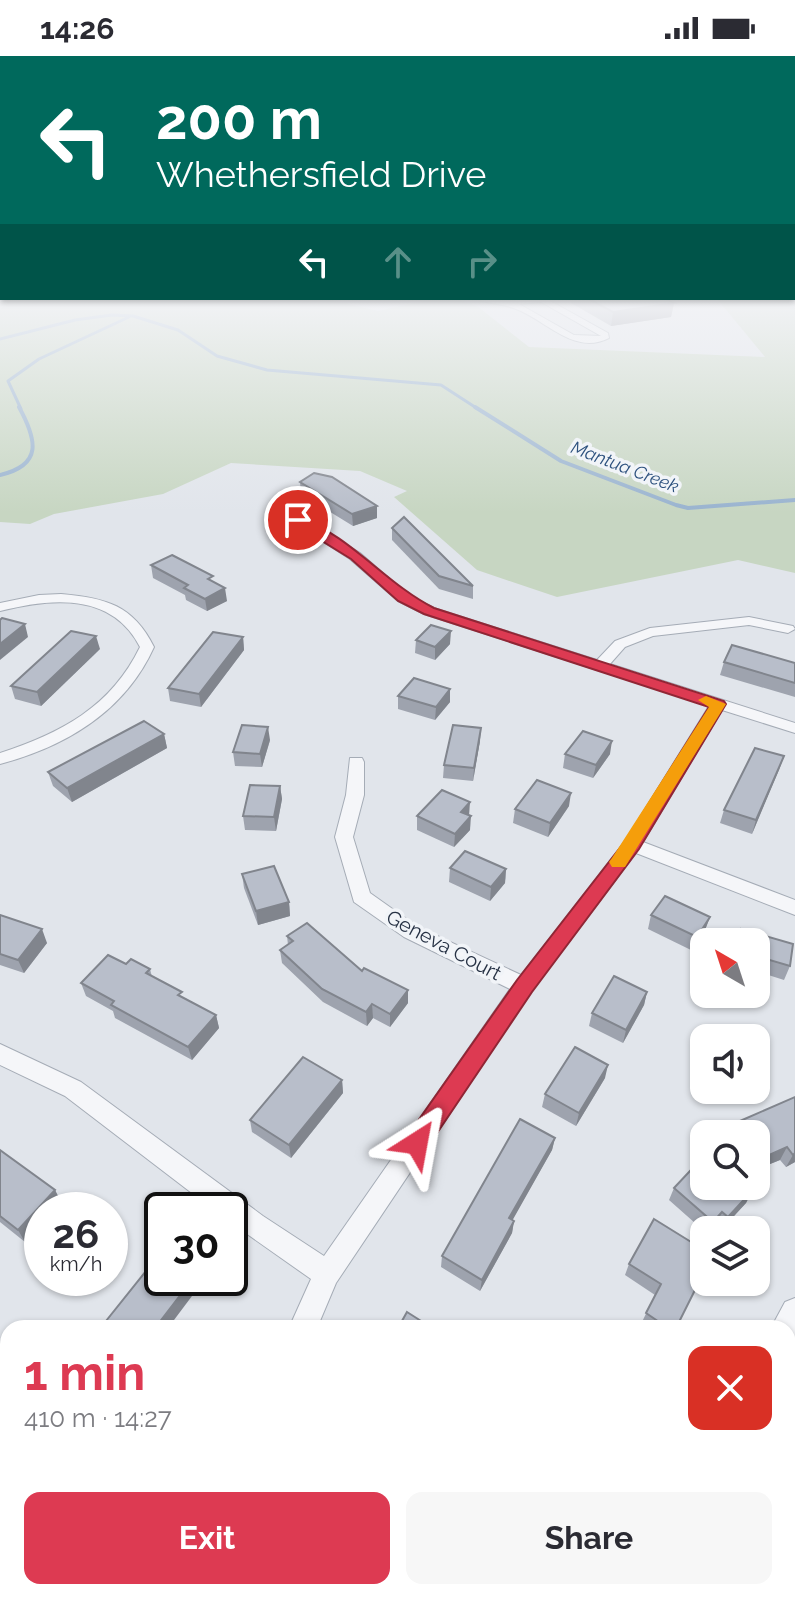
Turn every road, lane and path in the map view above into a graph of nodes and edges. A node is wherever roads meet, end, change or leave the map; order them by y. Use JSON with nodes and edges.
{"nodes":[{"id":1,"x":298,"y":520,"type":"dead end"},
{"id":2,"x":0,"y":607,"type":"edge"},
{"id":3,"x":788,"y":629,"type":"dead end"},
{"id":4,"x":600,"y":666,"type":"junction"},
{"id":5,"x":718,"y":704,"type":"junction"},
{"id":6,"x":795,"y":728,"type":"edge"},
{"id":7,"x":0,"y":759,"type":"edge"},
{"id":8,"x":356,"y":762,"type":"dead end"},
{"id":9,"x":632,"y":845,"type":"junction"},
{"id":10,"x":795,"y":908,"type":"edge"},
{"id":11,"x":524,"y":986,"type":"junction"},
{"id":12,"x":0,"y":1054,"type":"edge"},
{"id":13,"x":327,"y":1274,"type":"junction"},
{"id":14,"x":307,"y":1320,"type":"edge"}],
"edges":[{"from":1,"to":4,"type":"street"},
{"from":2,"to":7,"type":"street"},
{"from":3,"to":4,"type":"street"},
{"from":4,"to":5,"type":"street"},
{"from":5,"to":6,"type":"street"},
{"from":5,"to":9,"type":"street"},
{"from":8,"to":11,"type":"street","name":"Geneva Court"},
{"from":9,"to":10,"type":"street"},
{"from":9,"to":11,"type":"street"},
{"from":11,"to":13,"type":"street"},
{"from":12,"to":13,"type":"street"},
{"from":13,"to":14,"type":"street"}]}
